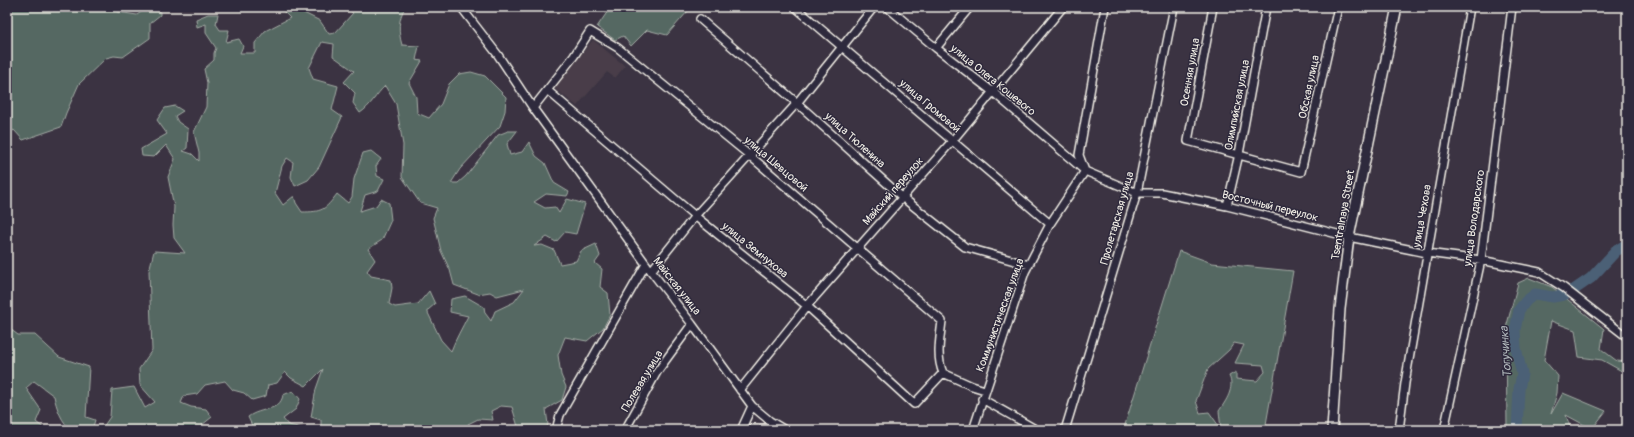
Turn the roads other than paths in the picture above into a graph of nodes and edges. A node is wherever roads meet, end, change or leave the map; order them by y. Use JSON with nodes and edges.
{"nodes":[{"id":1,"x":461,"y":7,"type":"edge"},
{"id":2,"x":795,"y":7,"type":"edge"},
{"id":3,"x":874,"y":7,"type":"edge"},
{"id":4,"x":887,"y":7,"type":"edge"},
{"id":5,"x":970,"y":7,"type":"edge"},
{"id":6,"x":1063,"y":7,"type":"edge"},
{"id":7,"x":1105,"y":7,"type":"edge"},
{"id":8,"x":1174,"y":7,"type":"edge"},
{"id":9,"x":1213,"y":7,"type":"edge"},
{"id":10,"x":1266,"y":7,"type":"edge"},
{"id":11,"x":1338,"y":7,"type":"edge"},
{"id":12,"x":1397,"y":7,"type":"edge"},
{"id":13,"x":1470,"y":7,"type":"edge"},
{"id":14,"x":1512,"y":7,"type":"edge"},
{"id":15,"x":700,"y":19,"type":"dead end"},
{"id":16,"x":842,"y":46,"type":"junction"},
{"id":17,"x":936,"y":48,"type":"junction"},
{"id":18,"x":546,"y":90,"type":"junction"},
{"id":19,"x":992,"y":92,"type":"junction"},
{"id":20,"x":797,"y":103,"type":"junction"},
{"id":21,"x":533,"y":108,"type":"junction"},
{"id":22,"x":953,"y":140,"type":"junction"},
{"id":23,"x":1239,"y":154,"type":"junction"},
{"id":24,"x":749,"y":155,"type":"junction"},
{"id":25,"x":1085,"y":171,"type":"junction"},
{"id":26,"x":1137,"y":193,"type":"junction"},
{"id":27,"x":902,"y":197,"type":"junction"},
{"id":28,"x":1227,"y":206,"type":"junction"},
{"id":29,"x":695,"y":216,"type":"junction"},
{"id":30,"x":1050,"y":224,"type":"junction"},
{"id":31,"x":1349,"y":237,"type":"junction"},
{"id":32,"x":857,"y":248,"type":"junction"},
{"id":33,"x":1427,"y":253,"type":"junction"},
{"id":34,"x":1481,"y":260,"type":"junction"},
{"id":35,"x":646,"y":264,"type":"junction"},
{"id":36,"x":1029,"y":265,"type":"junction"},
{"id":37,"x":651,"y":271,"type":"junction"},
{"id":38,"x":807,"y":306,"type":"junction"},
{"id":39,"x":692,"y":324,"type":"junction"},
{"id":40,"x":1627,"y":337,"type":"edge"},
{"id":41,"x":944,"y":373,"type":"junction"},
{"id":42,"x":740,"y":390,"type":"junction"},
{"id":43,"x":985,"y":390,"type":"junction"},
{"id":44,"x":982,"y":399,"type":"junction"},
{"id":45,"x":752,"y":406,"type":"junction"},
{"id":46,"x":783,"y":429,"type":"edge"},
{"id":47,"x":556,"y":430,"type":"edge"},
{"id":48,"x":625,"y":430,"type":"edge"},
{"id":49,"x":742,"y":430,"type":"edge"},
{"id":50,"x":973,"y":430,"type":"edge"},
{"id":51,"x":1037,"y":430,"type":"edge"},
{"id":52,"x":1065,"y":430,"type":"edge"},
{"id":53,"x":1332,"y":430,"type":"edge"},
{"id":54,"x":1399,"y":430,"type":"edge"},
{"id":55,"x":1444,"y":430,"type":"edge"}],
"edges":[{"from":1,"to":21,"type":"street","name":"Майская улица"},
{"from":2,"to":16,"type":"street","name":"улица Громовой"},
{"from":3,"to":16,"type":"street"},
{"from":4,"to":17,"type":"street","name":"улица Олега Кошевого"},
{"from":5,"to":17,"type":"street"},
{"from":6,"to":19,"type":"street","name":"Майский переулок"},
{"from":7,"to":25,"type":"street"},
{"from":8,"to":26,"type":"street","name":"Пролетарская улица"},
{"from":9,"to":23,"type":"street","name":"Осенняя улица"},
{"from":10,"to":23,"type":"street","name":"Олимпийская улица"},
{"from":11,"to":23,"type":"street","name":"Обская улица"},
{"from":12,"to":31,"type":"main road","name":"Tsentralnaya Street"},
{"from":13,"to":33,"type":"street","name":"улица Чехова"},
{"from":14,"to":34,"type":"street","name":"улица Володарского"},
{"from":15,"to":20,"type":"street","name":"улица Тюленина"},
{"from":16,"to":20,"type":"street"},
{"from":16,"to":22,"type":"street","name":"улица Громовой"},
{"from":17,"to":19,"type":"street","name":"улица Олега Кошевого"},
{"from":18,"to":21,"type":"street"},
{"from":18,"to":24,"type":"street","name":"улица Шевцовой"},
{"from":18,"to":29,"type":"street","name":"улица Земнухова"},
{"from":19,"to":22,"type":"street","name":"Майский переулок"},
{"from":19,"to":25,"type":"street","name":"улица Олега Кошевого"},
{"from":20,"to":24,"type":"street"},
{"from":20,"to":27,"type":"street","name":"улица Тюленина"},
{"from":21,"to":35,"type":"street","name":"Майская улица"},
{"from":22,"to":27,"type":"street","name":"Майский переулок"},
{"from":22,"to":30,"type":"street","name":"улица Громовой"},
{"from":23,"to":28,"type":"street","name":"Олимпийская улица"},
{"from":24,"to":29,"type":"street"},
{"from":24,"to":32,"type":"street","name":"улица Шевцовой"},
{"from":25,"to":26,"type":"street","name":"Восточный переулок"},
{"from":25,"to":30,"type":"street","name":"Коммунистическая улица"},
{"from":26,"to":28,"type":"street","name":"Восточный переулок"},
{"from":26,"to":52,"type":"street","name":"Пролетарская улица"},
{"from":27,"to":32,"type":"street","name":"Майский переулок"},
{"from":27,"to":36,"type":"street","name":"улица Тюленина"},
{"from":28,"to":31,"type":"street","name":"Восточный переулок"},
{"from":29,"to":37,"type":"street"},
{"from":29,"to":38,"type":"street","name":"улица Земнухова"},
{"from":30,"to":36,"type":"street","name":"Коммунистическая улица"},
{"from":31,"to":33,"type":"street","name":"Восточный переулок"},
{"from":31,"to":53,"type":"main road","name":"Tsentralnaya Street"},
{"from":32,"to":38,"type":"street","name":"Майский переулок"},
{"from":32,"to":41,"type":"street","name":"улица Шевцовой"},
{"from":33,"to":34,"type":"street","name":"Восточный переулок"},
{"from":33,"to":54,"type":"street","name":"улица Чехова"},
{"from":34,"to":40,"type":"street","name":"Восточный переулок"},
{"from":34,"to":55,"type":"street","name":"улица Володарского"},
{"from":35,"to":37,"type":"street","name":"Майская улица"},
{"from":35,"to":47,"type":"street"},
{"from":36,"to":43,"type":"street","name":"Коммунистическая улица"},
{"from":37,"to":39,"type":"street","name":"Майская улица"},
{"from":38,"to":41,"type":"street","name":"улица Земнухова"},
{"from":38,"to":42,"type":"street","name":"Майский переулок"},
{"from":39,"to":42,"type":"street","name":"Майская улица"},
{"from":39,"to":48,"type":"street","name":"Полевая улица"},
{"from":41,"to":43,"type":"street"},
{"from":42,"to":45,"type":"street","name":"Майская улица"},
{"from":43,"to":44,"type":"street","name":"Коммунистическая улица"},
{"from":44,"to":50,"type":"street","name":"Коммунистическая улица"},
{"from":44,"to":51,"type":"street"},
{"from":45,"to":46,"type":"street","name":"Майская улица"},
{"from":45,"to":49,"type":"street"},
{"from":46,"to":49,"type":"street"}]}
